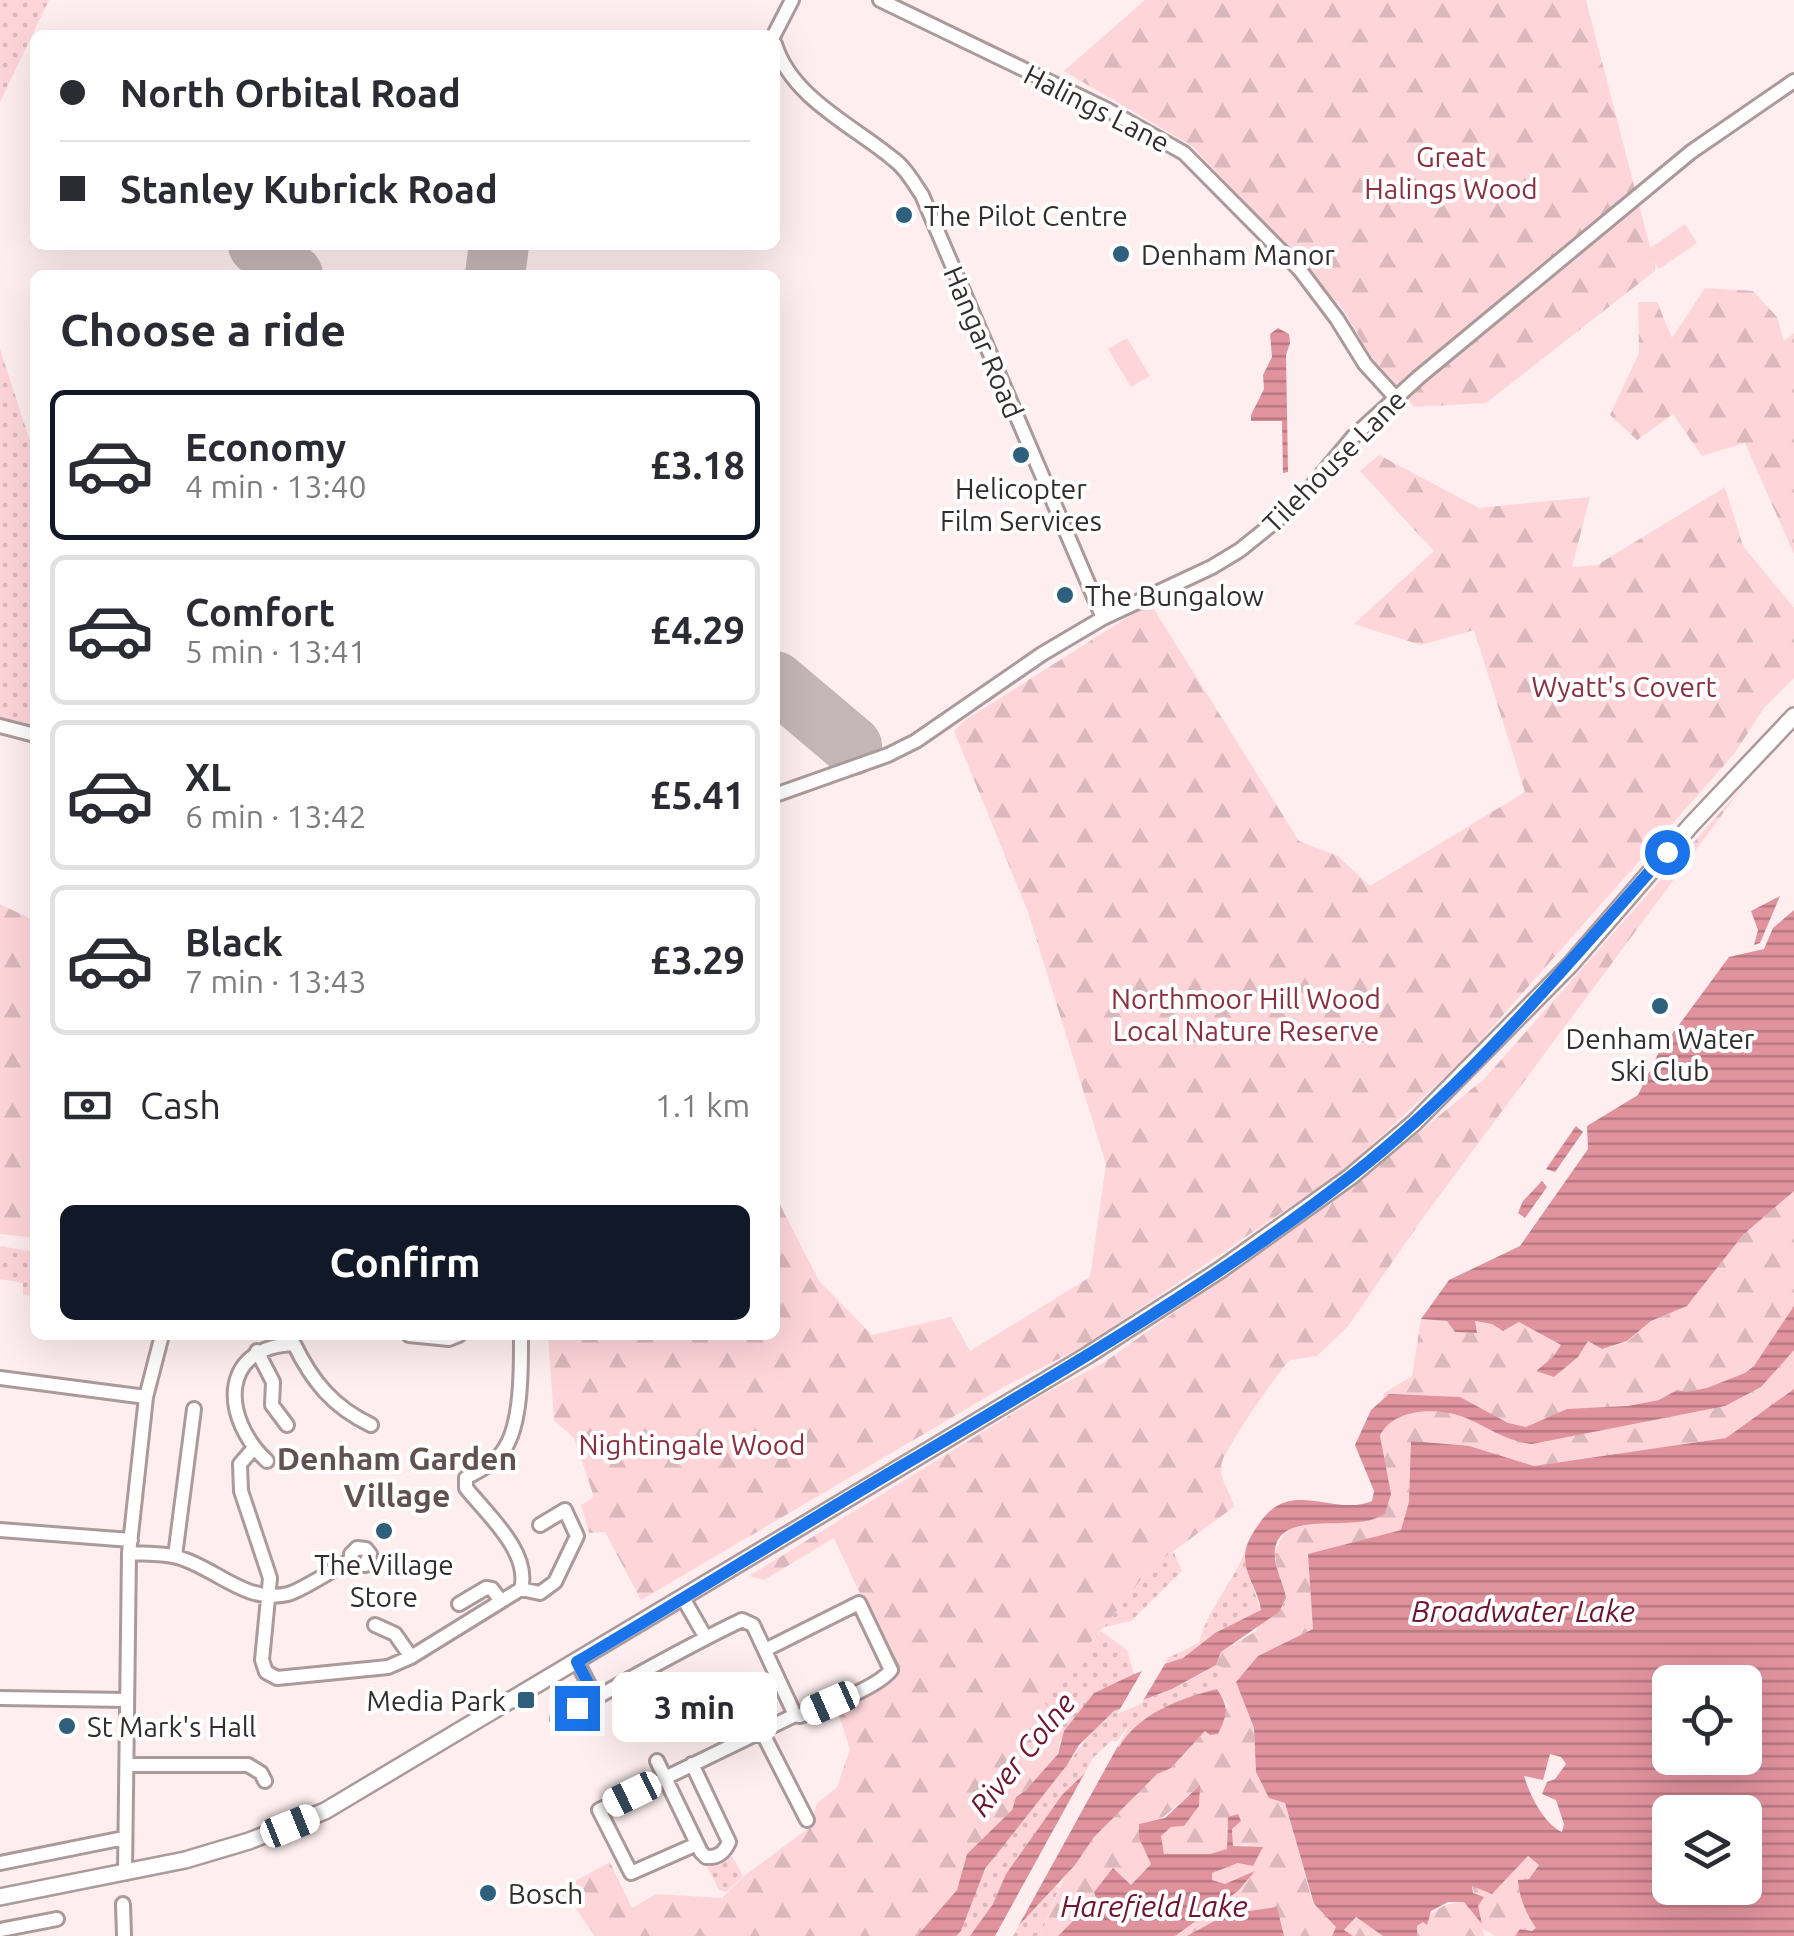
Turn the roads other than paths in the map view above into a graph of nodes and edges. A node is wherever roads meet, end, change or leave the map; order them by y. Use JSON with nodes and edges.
{"nodes":[{"id":1,"x":792,"y":0,"type":"edge"},
{"id":2,"x":880,"y":0,"type":"edge"},
{"id":3,"x":777,"y":30,"type":"edge"},
{"id":4,"x":780,"y":58,"type":"edge"},
{"id":5,"x":1794,"y":80,"type":"edge"},
{"id":6,"x":1395,"y":397,"type":"junction"},
{"id":7,"x":1103,"y":618,"type":"junction"},
{"id":8,"x":1794,"y":716,"type":"edge"},
{"id":9,"x":0,"y":726,"type":"edge"},
{"id":10,"x":30,"y":733,"type":"edge"},
{"id":11,"x":780,"y":793,"type":"edge"},
{"id":12,"x":161,"y":1340,"type":"edge"},
{"id":13,"x":292,"y":1340,"type":"edge"},
{"id":14,"x":296,"y":1340,"type":"edge"},
{"id":15,"x":520,"y":1340,"type":"edge"},
{"id":16,"x":257,"y":1351,"type":"junction"},
{"id":17,"x":0,"y":1378,"type":"edge"},
{"id":18,"x":0,"y":1386,"type":"edge"},
{"id":19,"x":146,"y":1397,"type":"junction"},
{"id":20,"x":194,"y":1409,"type":"dead end"},
{"id":21,"x":287,"y":1425,"type":"dead end"},
{"id":22,"x":372,"y":1425,"type":"dead end"},
{"id":23,"x":253,"y":1449,"type":"junction"},
{"id":24,"x":266,"y":1462,"type":"dead end"},
{"id":25,"x":540,"y":1524,"type":"dead end"},
{"id":26,"x":0,"y":1530,"type":"edge"},
{"id":27,"x":130,"y":1546,"type":"junction"},
{"id":28,"x":175,"y":1556,"type":"junction"},
{"id":29,"x":351,"y":1560,"type":"dead end"},
{"id":30,"x":521,"y":1589,"type":"junction"},
{"id":31,"x":267,"y":1595,"type":"junction"},
{"id":32,"x":683,"y":1598,"type":"junction"},
{"id":33,"x":501,"y":1601,"type":"junction"},
{"id":34,"x":459,"y":1604,"type":"dead end"},
{"id":35,"x":375,"y":1626,"type":"dead end"},
{"id":36,"x":706,"y":1638,"type":"junction"},
{"id":37,"x":766,"y":1650,"type":"junction"},
{"id":38,"x":411,"y":1657,"type":"junction"},
{"id":39,"x":577,"y":1662,"type":"junction"},
{"id":40,"x":0,"y":1698,"type":"edge"},
{"id":41,"x":596,"y":1698,"type":"junction"},
{"id":42,"x":127,"y":1700,"type":"junction"},
{"id":43,"x":795,"y":1715,"type":"junction"},
{"id":44,"x":558,"y":1719,"type":"dead end"},
{"id":45,"x":761,"y":1730,"type":"junction"},
{"id":46,"x":656,"y":1762,"type":"dead end"},
{"id":47,"x":692,"y":1764,"type":"junction"},
{"id":48,"x":128,"y":1766,"type":"junction"},
{"id":49,"x":664,"y":1777,"type":"junction"},
{"id":50,"x":265,"y":1781,"type":"dead end"},
{"id":51,"x":808,"y":1820,"type":"dead end"},
{"id":52,"x":124,"y":1838,"type":"junction"},
{"id":53,"x":697,"y":1844,"type":"junction"},
{"id":54,"x":0,"y":1863,"type":"edge"},
{"id":55,"x":125,"y":1873,"type":"junction"},
{"id":56,"x":0,"y":1898,"type":"edge"},
{"id":57,"x":122,"y":1904,"type":"dead end"},
{"id":58,"x":57,"y":1919,"type":"dead end"},
{"id":59,"x":0,"y":1930,"type":"edge"},
{"id":60,"x":124,"y":1936,"type":"edge"}],
"edges":[{"from":1,"to":3,"type":"street"},
{"from":2,"to":6,"type":"street","name":"Halings Lane"},
{"from":4,"to":7,"type":"street","name":"Hangar Road"},
{"from":5,"to":6,"type":"street","name":"Tilehouse Lane"},
{"from":6,"to":7,"type":"street","name":"Tilehouse Lane"},
{"from":7,"to":11,"type":"street","name":"Tilehouse Lane"},
{"from":8,"to":32,"type":"main road"},
{"from":9,"to":10,"type":"street"},
{"from":12,"to":19,"type":"street"},
{"from":13,"to":16,"type":"street"},
{"from":14,"to":22,"type":"street"},
{"from":15,"to":30,"type":"street"},
{"from":16,"to":21,"type":"street"},
{"from":16,"to":23,"type":"street"},
{"from":17,"to":18,"type":"street"},
{"from":17,"to":19,"type":"street"},
{"from":19,"to":27,"type":"street"},
{"from":20,"to":28,"type":"street"},
{"from":23,"to":24,"type":"street"},
{"from":23,"to":31,"type":"street"},
{"from":25,"to":30,"type":"street"},
{"from":26,"to":27,"type":"street"},
{"from":27,"to":28,"type":"street"},
{"from":27,"to":42,"type":"street"},
{"from":28,"to":31,"type":"street"},
{"from":29,"to":31,"type":"street"},
{"from":30,"to":33,"type":"street"},
{"from":31,"to":38,"type":"street"},
{"from":32,"to":36,"type":"street"},
{"from":32,"to":39,"type":"main road"},
{"from":33,"to":34,"type":"street"},
{"from":33,"to":38,"type":"street"},
{"from":35,"to":38,"type":"street"},
{"from":36,"to":37,"type":"street"},
{"from":36,"to":41,"type":"street"},
{"from":37,"to":43,"type":"street"},
{"from":37,"to":43,"type":"street"},
{"from":39,"to":41,"type":"street"},
{"from":39,"to":55,"type":"main road"},
{"from":40,"to":42,"type":"street"},
{"from":41,"to":44,"type":"street"},
{"from":42,"to":48,"type":"street"},
{"from":43,"to":45,"type":"street"},
{"from":45,"to":47,"type":"street"},
{"from":45,"to":51,"type":"street"},
{"from":46,"to":49,"type":"street"},
{"from":47,"to":49,"type":"street"},
{"from":47,"to":53,"type":"street"},
{"from":48,"to":50,"type":"street"},
{"from":48,"to":52,"type":"street"},
{"from":49,"to":53,"type":"street"},
{"from":49,"to":53,"type":"street"},
{"from":52,"to":54,"type":"street"},
{"from":52,"to":55,"type":"street"},
{"from":55,"to":56,"type":"main road"},
{"from":57,"to":60,"type":"street"},
{"from":58,"to":59,"type":"street"}]}
